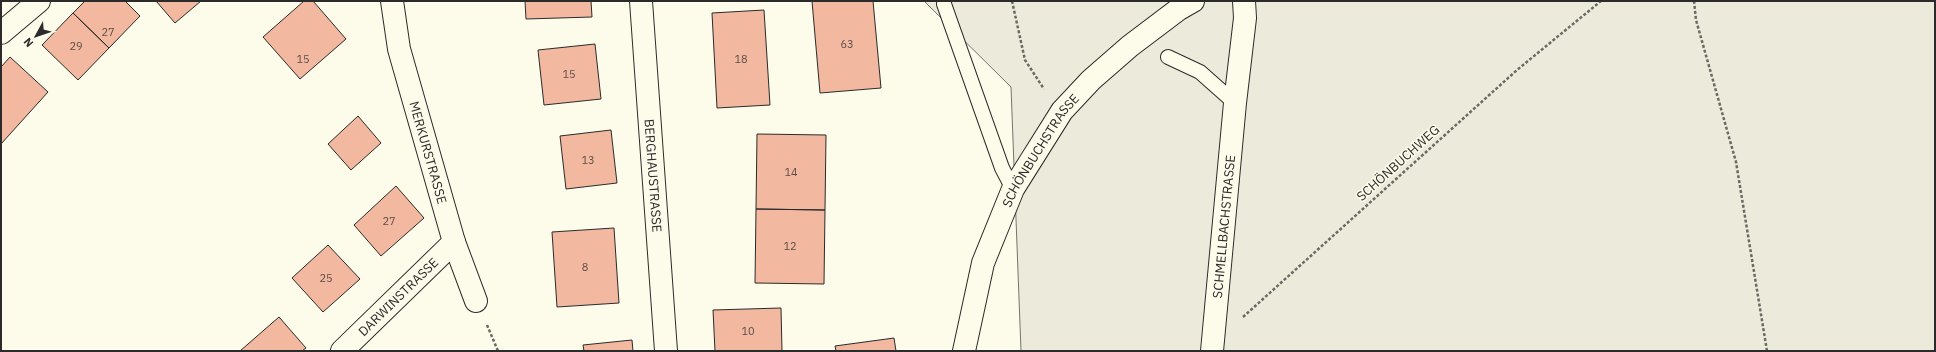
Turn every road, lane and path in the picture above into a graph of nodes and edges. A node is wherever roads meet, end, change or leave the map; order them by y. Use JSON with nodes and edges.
{"nodes":[{"id":1,"x":39,"y":1,"type":"edge"},
{"id":2,"x":392,"y":1,"type":"edge"},
{"id":3,"x":642,"y":1,"type":"edge"},
{"id":4,"x":1012,"y":1,"type":"edge"},
{"id":5,"x":1193,"y":1,"type":"edge"},
{"id":6,"x":1244,"y":1,"type":"edge"},
{"id":7,"x":1601,"y":1,"type":"edge"},
{"id":8,"x":1694,"y":1,"type":"edge"},
{"id":9,"x":944,"y":4,"type":"dead end"},
{"id":10,"x":1,"y":33,"type":"edge"},
{"id":11,"x":1168,"y":57,"type":"dead end"},
{"id":12,"x":1235,"y":103,"type":"junction"},
{"id":13,"x":1062,"y":111,"type":"junction"},
{"id":14,"x":1013,"y":190,"type":"junction"},
{"id":15,"x":454,"y":242,"type":"junction"},
{"id":16,"x":476,"y":301,"type":"dead end"},
{"id":17,"x":1213,"y":348,"type":"edge"},
{"id":18,"x":342,"y":351,"type":"edge"},
{"id":19,"x":666,"y":351,"type":"edge"},
{"id":20,"x":964,"y":351,"type":"edge"},
{"id":21,"x":1767,"y":351,"type":"edge"}],
"edges":[{"from":1,"to":10,"type":"street"},
{"from":2,"to":15,"type":"street","name":"MERKURSTRASSE"},
{"from":3,"to":19,"type":"street","name":"BERGHAUSTRASSE"},
{"from":4,"to":13,"type":"path"},
{"from":5,"to":13,"type":"street","name":"SCHÖNBUCHSTRASSE"},
{"from":6,"to":12,"type":"street","name":"SCHMELLBACHSTRASSE"},
{"from":7,"to":17,"type":"path","name":"SCHÖNBUCHWEG"},
{"from":8,"to":21,"type":"path"},
{"from":9,"to":14,"type":"lane"},
{"from":11,"to":12,"type":"lane"},
{"from":12,"to":17,"type":"street","name":"SCHMELLBACHSTRASSE"},
{"from":13,"to":14,"type":"street","name":"SCHÖNBUCHSTRASSE"},
{"from":14,"to":20,"type":"street","name":"SCHÖNBUCHSTRASSE"},
{"from":15,"to":16,"type":"street","name":"MERKURSTRASSE"},
{"from":15,"to":18,"type":"street","name":"DARWINSTRASSE"}]}
